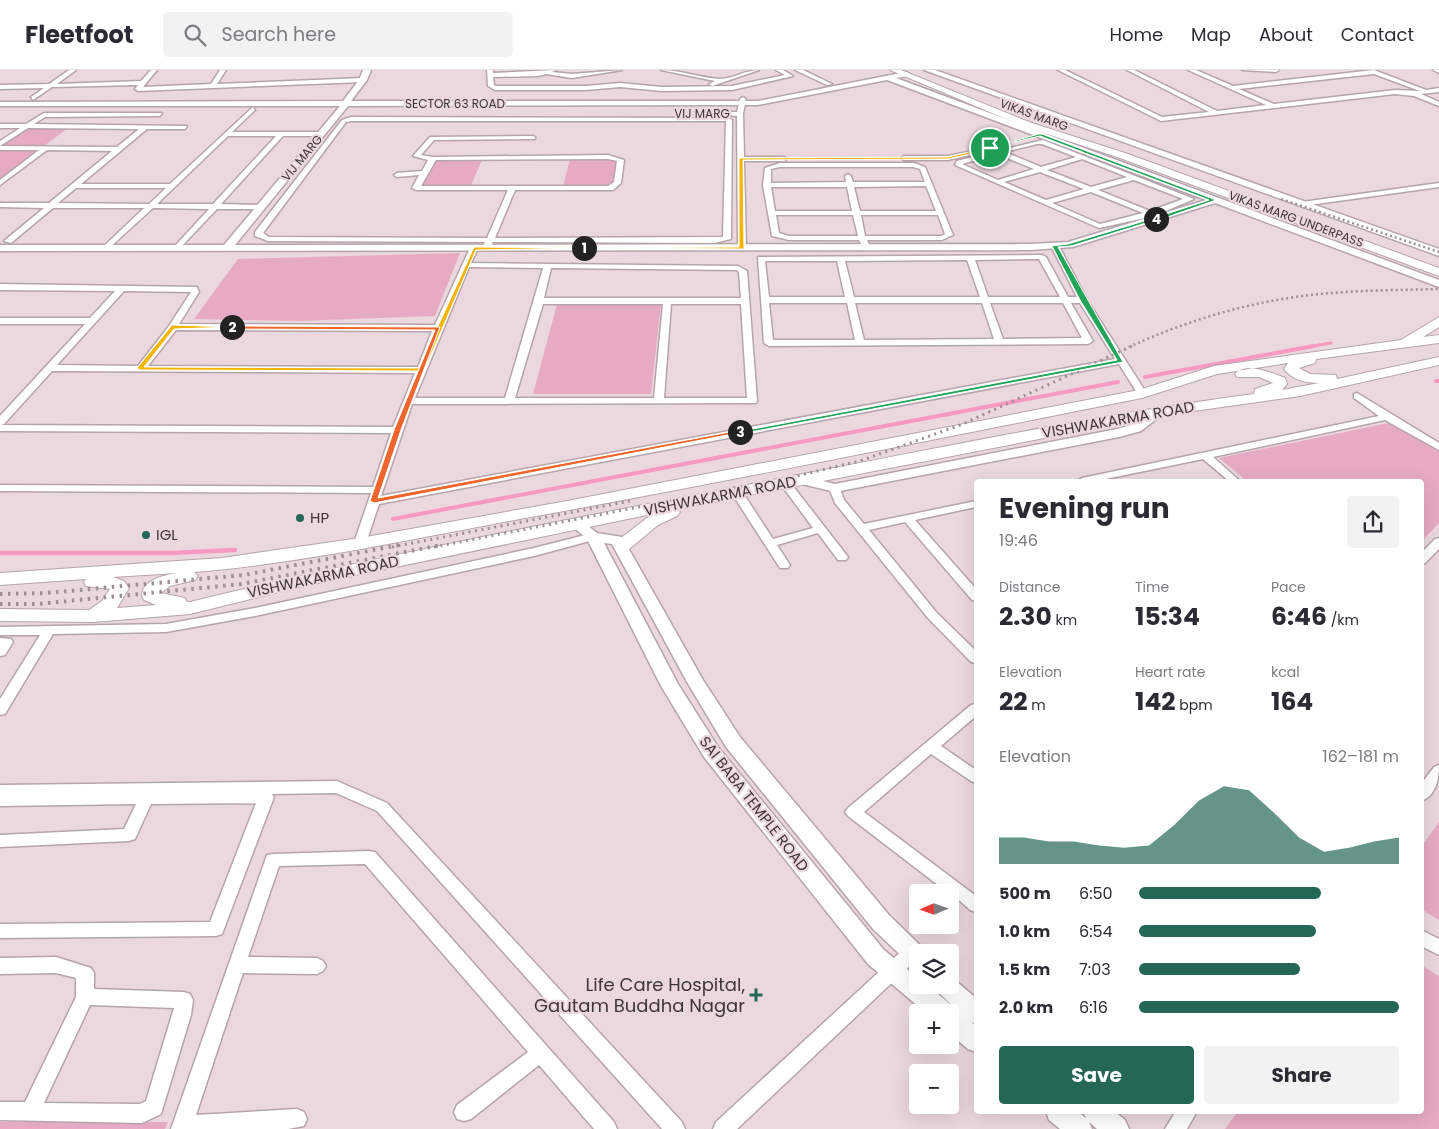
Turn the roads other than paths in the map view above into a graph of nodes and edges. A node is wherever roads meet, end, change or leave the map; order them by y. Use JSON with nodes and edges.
{"nodes":[{"id":1,"x":73,"y":70,"type":"edge"},
{"id":2,"x":154,"y":70,"type":"edge"},
{"id":3,"x":223,"y":70,"type":"edge"},
{"id":4,"x":367,"y":70,"type":"edge"},
{"id":5,"x":619,"y":70,"type":"edge"},
{"id":6,"x":664,"y":70,"type":"edge"},
{"id":7,"x":756,"y":70,"type":"edge"},
{"id":8,"x":779,"y":70,"type":"edge"},
{"id":9,"x":798,"y":70,"type":"edge"},
{"id":10,"x":928,"y":70,"type":"edge"},
{"id":11,"x":1061,"y":70,"type":"edge"},
{"id":12,"x":1130,"y":70,"type":"edge"},
{"id":13,"x":1191,"y":70,"type":"edge"},
{"id":14,"x":1245,"y":70,"type":"edge"},
{"id":15,"x":1276,"y":70,"type":"edge"},
{"id":16,"x":551,"y":71,"type":"edge"},
{"id":17,"x":1372,"y":71,"type":"edge"},
{"id":18,"x":874,"y":72,"type":"edge"},
{"id":19,"x":908,"y":72,"type":"edge"},
{"id":20,"x":490,"y":73,"type":"edge"},
{"id":21,"x":892,"y":73,"type":"edge"},
{"id":22,"x":293,"y":76,"type":"dead end"},
{"id":23,"x":364,"y":80,"type":"junction"},
{"id":24,"x":723,"y":81,"type":"junction"},
{"id":25,"x":143,"y":83,"type":"junction"},
{"id":26,"x":290,"y":83,"type":"junction"},
{"id":27,"x":829,"y":84,"type":"junction"},
{"id":28,"x":0,"y":86,"type":"edge"},
{"id":29,"x":50,"y":86,"type":"junction"},
{"id":30,"x":214,"y":86,"type":"junction"},
{"id":31,"x":511,"y":88,"type":"junction"},
{"id":32,"x":698,"y":88,"type":"junction"},
{"id":33,"x":1233,"y":88,"type":"junction"},
{"id":34,"x":1439,"y":90,"type":"edge"},
{"id":35,"x":1428,"y":92,"type":"junction"},
{"id":36,"x":1413,"y":94,"type":"junction"},
{"id":37,"x":0,"y":98,"type":"edge"},
{"id":38,"x":33,"y":98,"type":"junction"},
{"id":39,"x":507,"y":99,"type":"junction"},
{"id":40,"x":966,"y":100,"type":"junction"},
{"id":41,"x":346,"y":101,"type":"junction"},
{"id":42,"x":743,"y":101,"type":"junction"},
{"id":43,"x":0,"y":104,"type":"edge"},
{"id":44,"x":1439,"y":104,"type":"edge"},
{"id":45,"x":1274,"y":106,"type":"junction"},
{"id":46,"x":253,"y":109,"type":"dead end"},
{"id":47,"x":1026,"y":112,"type":"junction"},
{"id":48,"x":1218,"y":113,"type":"junction"},
{"id":49,"x":160,"y":114,"type":"dead end"},
{"id":50,"x":337,"y":114,"type":"junction"},
{"id":51,"x":740,"y":114,"type":"junction"},
{"id":52,"x":1046,"y":119,"type":"junction"},
{"id":53,"x":1026,"y":124,"type":"junction"},
{"id":54,"x":0,"y":126,"type":"edge"},
{"id":55,"x":26,"y":126,"type":"junction"},
{"id":56,"x":145,"y":127,"type":"junction"},
{"id":57,"x":185,"y":127,"type":"dead end"},
{"id":58,"x":227,"y":134,"type":"junction"},
{"id":59,"x":281,"y":134,"type":"junction"},
{"id":60,"x":322,"y":134,"type":"junction"},
{"id":61,"x":534,"y":135,"type":"junction"},
{"id":62,"x":1041,"y":135,"type":"junction"},
{"id":63,"x":0,"y":144,"type":"edge"},
{"id":64,"x":0,"y":148,"type":"edge"},
{"id":65,"x":46,"y":148,"type":"junction"},
{"id":66,"x":990,"y":148,"type":"junction"},
{"id":67,"x":119,"y":149,"type":"junction"},
{"id":68,"x":1000,"y":152,"type":"junction"},
{"id":69,"x":1124,"y":156,"type":"junction"},
{"id":70,"x":1169,"y":156,"type":"junction"},
{"id":71,"x":1084,"y":157,"type":"junction"},
{"id":72,"x":432,"y":159,"type":"junction"},
{"id":73,"x":741,"y":159,"type":"junction"},
{"id":74,"x":1158,"y":159,"type":"junction"},
{"id":75,"x":846,"y":162,"type":"junction"},
{"id":76,"x":1041,"y":170,"type":"junction"},
{"id":77,"x":423,"y":173,"type":"junction"},
{"id":78,"x":397,"y":175,"type":"dead end"},
{"id":79,"x":1135,"y":177,"type":"junction"},
{"id":80,"x":997,"y":182,"type":"junction"},
{"id":81,"x":0,"y":183,"type":"edge"},
{"id":82,"x":767,"y":184,"type":"junction"},
{"id":83,"x":849,"y":184,"type":"junction"},
{"id":84,"x":930,"y":184,"type":"junction"},
{"id":85,"x":1439,"y":185,"type":"edge"},
{"id":86,"x":76,"y":186,"type":"junction"},
{"id":87,"x":173,"y":186,"type":"junction"},
{"id":88,"x":512,"y":189,"type":"junction"},
{"id":89,"x":1091,"y":190,"type":"junction"},
{"id":90,"x":1214,"y":200,"type":"junction"},
{"id":91,"x":1045,"y":203,"type":"junction"},
{"id":92,"x":1302,"y":204,"type":"junction"},
{"id":93,"x":0,"y":205,"type":"edge"},
{"id":94,"x":52,"y":206,"type":"junction"},
{"id":95,"x":151,"y":207,"type":"junction"},
{"id":96,"x":215,"y":207,"type":"junction"},
{"id":97,"x":261,"y":207,"type":"junction"},
{"id":98,"x":855,"y":212,"type":"junction"},
{"id":99,"x":771,"y":213,"type":"junction"},
{"id":100,"x":941,"y":213,"type":"junction"},
{"id":101,"x":1149,"y":214,"type":"junction"},
{"id":102,"x":1160,"y":218,"type":"junction"},
{"id":103,"x":862,"y":238,"type":"junction"},
{"id":104,"x":4,"y":245,"type":"edge"},
{"id":105,"x":483,"y":245,"type":"junction"},
{"id":106,"x":1055,"y":246,"type":"junction"},
{"id":107,"x":107,"y":248,"type":"junction"},
{"id":108,"x":178,"y":248,"type":"junction"},
{"id":109,"x":227,"y":248,"type":"junction"},
{"id":110,"x":742,"y":248,"type":"junction"},
{"id":111,"x":867,"y":248,"type":"junction"},
{"id":112,"x":1439,"y":253,"type":"edge"},
{"id":113,"x":970,"y":258,"type":"junction"},
{"id":114,"x":841,"y":259,"type":"junction"},
{"id":115,"x":1439,"y":261,"type":"edge"},
{"id":116,"x":467,"y":265,"type":"junction"},
{"id":117,"x":547,"y":267,"type":"junction"},
{"id":118,"x":1418,"y":270,"type":"junction"},
{"id":119,"x":1439,"y":272,"type":"edge"},
{"id":120,"x":1439,"y":277,"type":"edge"},
{"id":121,"x":1439,"y":283,"type":"edge"},
{"id":122,"x":0,"y":287,"type":"edge"},
{"id":123,"x":122,"y":288,"type":"junction"},
{"id":124,"x":765,"y":300,"type":"junction"},
{"id":125,"x":851,"y":300,"type":"junction"},
{"id":126,"x":985,"y":300,"type":"junction"},
{"id":127,"x":1066,"y":300,"type":"junction"},
{"id":128,"x":1083,"y":300,"type":"junction"},
{"id":129,"x":539,"y":301,"type":"junction"},
{"id":130,"x":745,"y":301,"type":"junction"},
{"id":131,"x":667,"y":302,"type":"junction"},
{"id":132,"x":5,"y":321,"type":"edge"},
{"id":133,"x":93,"y":321,"type":"junction"},
{"id":134,"x":1439,"y":321,"type":"edge"},
{"id":135,"x":172,"y":327,"type":"junction"},
{"id":136,"x":438,"y":328,"type":"junction"},
{"id":137,"x":0,"y":330,"type":"edge"},
{"id":138,"x":1439,"y":339,"type":"edge"},
{"id":139,"x":1000,"y":342,"type":"junction"},
{"id":140,"x":860,"y":343,"type":"junction"},
{"id":141,"x":1400,"y":346,"type":"junction"},
{"id":142,"x":1325,"y":355,"type":"junction"},
{"id":143,"x":1121,"y":361,"type":"junction"},
{"id":144,"x":1439,"y":361,"type":"edge"},
{"id":145,"x":50,"y":368,"type":"junction"},
{"id":146,"x":140,"y":368,"type":"junction"},
{"id":147,"x":422,"y":370,"type":"junction"},
{"id":148,"x":1397,"y":370,"type":"junction"},
{"id":149,"x":1149,"y":392,"type":"junction"},
{"id":150,"x":1357,"y":396,"type":"dead end"},
{"id":151,"x":509,"y":401,"type":"junction"},
{"id":152,"x":659,"y":401,"type":"junction"},
{"id":153,"x":410,"y":402,"type":"junction"},
{"id":154,"x":1219,"y":404,"type":"junction"},
{"id":155,"x":1158,"y":411,"type":"junction"},
{"id":156,"x":1387,"y":418,"type":"junction"},
{"id":157,"x":0,"y":422,"type":"edge"},
{"id":158,"x":0,"y":428,"type":"edge"},
{"id":159,"x":397,"y":430,"type":"junction"},
{"id":160,"x":1439,"y":447,"type":"edge"},
{"id":161,"x":1204,"y":456,"type":"junction"},
{"id":162,"x":1117,"y":478,"type":"edge"},
{"id":163,"x":1233,"y":479,"type":"edge"},
{"id":164,"x":802,"y":480,"type":"junction"},
{"id":165,"x":785,"y":483,"type":"junction"},
{"id":166,"x":0,"y":488,"type":"edge"},
{"id":167,"x":834,"y":488,"type":"junction"},
{"id":168,"x":379,"y":490,"type":"junction"},
{"id":169,"x":737,"y":492,"type":"junction"},
{"id":170,"x":717,"y":496,"type":"junction"},
{"id":171,"x":374,"y":501,"type":"junction"},
{"id":172,"x":974,"y":504,"type":"edge"},
{"id":173,"x":907,"y":518,"type":"junction"},
{"id":174,"x":578,"y":525,"type":"junction"},
{"id":175,"x":861,"y":528,"type":"junction"},
{"id":176,"x":820,"y":529,"type":"junction"},
{"id":177,"x":593,"y":537,"type":"junction"},
{"id":178,"x":770,"y":542,"type":"junction"},
{"id":179,"x":1439,"y":542,"type":"edge"},
{"id":180,"x":360,"y":543,"type":"junction"},
{"id":181,"x":622,"y":546,"type":"junction"},
{"id":182,"x":842,"y":557,"type":"dead end"},
{"id":183,"x":1424,"y":557,"type":"edge"},
{"id":184,"x":253,"y":559,"type":"junction"},
{"id":185,"x":784,"y":565,"type":"dead end"},
{"id":186,"x":0,"y":579,"type":"edge"},
{"id":187,"x":0,"y":590,"type":"edge"},
{"id":188,"x":974,"y":595,"type":"edge"},
{"id":189,"x":195,"y":606,"type":"junction"},
{"id":190,"x":0,"y":616,"type":"edge"},
{"id":191,"x":92,"y":616,"type":"junction"},
{"id":192,"x":0,"y":631,"type":"edge"},
{"id":193,"x":49,"y":631,"type":"junction"},
{"id":194,"x":0,"y":642,"type":"edge"},
{"id":195,"x":0,"y":652,"type":"edge"},
{"id":196,"x":974,"y":657,"type":"edge"},
{"id":197,"x":0,"y":710,"type":"edge"},
{"id":198,"x":974,"y":711,"type":"edge"},
{"id":199,"x":931,"y":747,"type":"junction"},
{"id":200,"x":1439,"y":771,"type":"edge"},
{"id":201,"x":974,"y":776,"type":"edge"},
{"id":202,"x":0,"y":791,"type":"edge"},
{"id":203,"x":1424,"y":791,"type":"edge"},
{"id":204,"x":146,"y":798,"type":"junction"},
{"id":205,"x":0,"y":800,"type":"edge"},
{"id":206,"x":0,"y":841,"type":"edge"},
{"id":207,"x":974,"y":903,"type":"edge"},
{"id":208,"x":0,"y":931,"type":"edge"},
{"id":209,"x":1424,"y":939,"type":"edge"},
{"id":210,"x":1439,"y":948,"type":"edge"},
{"id":211,"x":909,"y":949,"type":"edge"},
{"id":212,"x":909,"y":959,"type":"edge"},
{"id":213,"x":236,"y":965,"type":"junction"},
{"id":214,"x":0,"y":966,"type":"edge"},
{"id":215,"x":317,"y":966,"type":"dead end"},
{"id":216,"x":892,"y":971,"type":"junction"},
{"id":217,"x":956,"y":994,"type":"edge"},
{"id":218,"x":85,"y":997,"type":"junction"},
{"id":219,"x":932,"y":1004,"type":"edge"},
{"id":220,"x":974,"y":1011,"type":"edge"},
{"id":221,"x":959,"y":1027,"type":"edge"},
{"id":222,"x":974,"y":1039,"type":"edge"},
{"id":223,"x":541,"y":1053,"type":"junction"},
{"id":224,"x":0,"y":1111,"type":"edge"},
{"id":225,"x":30,"y":1112,"type":"junction"},
{"id":226,"x":464,"y":1112,"type":"dead end"},
{"id":227,"x":1062,"y":1114,"type":"edge"},
{"id":228,"x":1098,"y":1114,"type":"edge"},
{"id":229,"x":1186,"y":1114,"type":"edge"},
{"id":230,"x":297,"y":1119,"type":"dead end"},
{"id":231,"x":181,"y":1127,"type":"edge"},
{"id":232,"x":607,"y":1129,"type":"edge"},
{"id":233,"x":675,"y":1129,"type":"edge"},
{"id":234,"x":723,"y":1129,"type":"edge"},
{"id":235,"x":1079,"y":1129,"type":"edge"},
{"id":236,"x":1116,"y":1129,"type":"edge"},
{"id":237,"x":1175,"y":1129,"type":"edge"}],
"edges":[{"from":1,"to":29,"type":"street"},
{"from":2,"to":25,"type":"street"},
{"from":3,"to":30,"type":"street"},
{"from":4,"to":23,"type":"street"},
{"from":5,"to":16,"type":"street"},
{"from":6,"to":24,"type":"street"},
{"from":7,"to":24,"type":"street"},
{"from":8,"to":32,"type":"street"},
{"from":9,"to":27,"type":"street"},
{"from":10,"to":70,"type":"street"},
{"from":11,"to":48,"type":"street"},
{"from":12,"to":48,"type":"street"},
{"from":13,"to":33,"type":"street"},
{"from":14,"to":15,"type":"street"},
{"from":16,"to":20,"type":"street"},
{"from":17,"to":33,"type":"street"},
{"from":17,"to":35,"type":"street"},
{"from":18,"to":21,"type":"street"},
{"from":18,"to":27,"type":"street","name":"SECTOR 63 ROAD"},
{"from":19,"to":21,"type":"main road","name":"VIKAS MARG"},
{"from":19,"to":40,"type":"main road","name":"VIKAS MARG"},
{"from":19,"to":47,"type":"main road","name":"VIKAS MARG"},
{"from":20,"to":31,"type":"street"},
{"from":21,"to":42,"type":"street","name":"SECTOR 63 ROAD"},
{"from":21,"to":62,"type":"street"},
{"from":22,"to":26,"type":"street"},
{"from":23,"to":26,"type":"street"},
{"from":23,"to":41,"type":"street"},
{"from":24,"to":32,"type":"street"},
{"from":25,"to":29,"type":"street"},
{"from":25,"to":30,"type":"street"},
{"from":26,"to":30,"type":"street"},
{"from":27,"to":42,"type":"street","name":"SECTOR 63 ROAD"},
{"from":28,"to":29,"type":"street"},
{"from":29,"to":38,"type":"street"},
{"from":31,"to":32,"type":"street"},
{"from":31,"to":39,"type":"street"},
{"from":33,"to":45,"type":"street"},
{"from":34,"to":35,"type":"street"},
{"from":35,"to":36,"type":"street"},
{"from":36,"to":44,"type":"street"},
{"from":36,"to":45,"type":"street"},
{"from":37,"to":38,"type":"street","name":"SECTOR 63 ROAD"},
{"from":38,"to":41,"type":"street","name":"SECTOR 63 ROAD"},
{"from":39,"to":41,"type":"street","name":"SECTOR 63 ROAD"},
{"from":39,"to":42,"type":"street","name":"SECTOR 63 ROAD"},
{"from":40,"to":47,"type":"main road"},
{"from":40,"to":53,"type":"main road","name":"VIKAS MARG"},
{"from":41,"to":42,"type":"street","name":"SECTOR 63 ROAD"},
{"from":41,"to":43,"type":"street","name":"SECTOR 63 ROAD"},
{"from":41,"to":50,"type":"street"},
{"from":42,"to":51,"type":"street"},
{"from":45,"to":48,"type":"street"},
{"from":46,"to":58,"type":"street"},
{"from":47,"to":52,"type":"main road","name":"VIKAS MARG"},
{"from":49,"to":55,"type":"street"},
{"from":50,"to":60,"type":"street","name":"VIJ MARG"},
{"from":50,"to":61,"type":"street","name":"VIJ MARG"},
{"from":51,"to":61,"type":"street","name":"VIJ MARG"},
{"from":51,"to":73,"type":"street","name":"VIJ MARG"},
{"from":52,"to":53,"type":"main road"},
{"from":52,"to":74,"type":"main road","name":"VIKAS MARG"},
{"from":53,"to":69,"type":"main road","name":"VIKAS MARG"},
{"from":54,"to":55,"type":"street"},
{"from":55,"to":56,"type":"street"},
{"from":55,"to":63,"type":"street"},
{"from":56,"to":57,"type":"street"},
{"from":56,"to":67,"type":"street"},
{"from":58,"to":59,"type":"street"},
{"from":58,"to":87,"type":"street"},
{"from":59,"to":60,"type":"street"},
{"from":59,"to":96,"type":"street"},
{"from":60,"to":97,"type":"street","name":"VIJ MARG"},
{"from":61,"to":72,"type":"street"},
{"from":61,"to":72,"type":"street"},
{"from":61,"to":88,"type":"street"},
{"from":61,"to":105,"type":"street"},
{"from":61,"to":105,"type":"street"},
{"from":62,"to":66,"type":"street"},
{"from":62,"to":90,"type":"street"},
{"from":64,"to":65,"type":"street"},
{"from":65,"to":67,"type":"street"},
{"from":65,"to":81,"type":"street"},
{"from":66,"to":68,"type":"street"},
{"from":66,"to":75,"type":"street"},
{"from":67,"to":86,"type":"street"},
{"from":68,"to":71,"type":"street"},
{"from":68,"to":76,"type":"street"},
{"from":68,"to":80,"type":"street"},
{"from":69,"to":118,"type":"street"},
{"from":69,"to":119,"type":"main road","name":"VIKAS MARG UNDERPASS"},
{"from":70,"to":74,"type":"street"},
{"from":70,"to":92,"type":"street"},
{"from":71,"to":76,"type":"street"},
{"from":71,"to":79,"type":"street"},
{"from":72,"to":77,"type":"street"},
{"from":73,"to":75,"type":"street"},
{"from":73,"to":110,"type":"street","name":"VIJ MARG"},
{"from":74,"to":115,"type":"main road","name":"VIKAS MARG UNDERPASS"},
{"from":75,"to":82,"type":"street"},
{"from":75,"to":83,"type":"street"},
{"from":75,"to":84,"type":"street"},
{"from":76,"to":80,"type":"street"},
{"from":76,"to":89,"type":"street"},
{"from":77,"to":78,"type":"street"},
{"from":77,"to":88,"type":"street"},
{"from":79,"to":89,"type":"street"},
{"from":79,"to":101,"type":"street"},
{"from":80,"to":91,"type":"street"},
{"from":82,"to":83,"type":"street"},
{"from":82,"to":99,"type":"street"},
{"from":83,"to":84,"type":"street"},
{"from":83,"to":98,"type":"street"},
{"from":84,"to":100,"type":"street"},
{"from":85,"to":92,"type":"street"},
{"from":86,"to":87,"type":"street"},
{"from":86,"to":94,"type":"street"},
{"from":87,"to":95,"type":"street"},
{"from":88,"to":105,"type":"street"},
{"from":89,"to":91,"type":"street"},
{"from":89,"to":101,"type":"street"},
{"from":90,"to":102,"type":"street"},
{"from":90,"to":121,"type":"street"},
{"from":91,"to":101,"type":"street"},
{"from":92,"to":112,"type":"street"},
{"from":93,"to":94,"type":"street"},
{"from":94,"to":95,"type":"street"},
{"from":94,"to":104,"type":"street"},
{"from":95,"to":96,"type":"street"},
{"from":95,"to":107,"type":"street"},
{"from":96,"to":97,"type":"street"},
{"from":96,"to":108,"type":"street"},
{"from":97,"to":109,"type":"street","name":"VIJ MARG"},
{"from":98,"to":99,"type":"street"},
{"from":98,"to":100,"type":"street"},
{"from":98,"to":103,"type":"street"},
{"from":99,"to":103,"type":"street"},
{"from":100,"to":103,"type":"street"},
{"from":101,"to":102,"type":"street"},
{"from":102,"to":106,"type":"street"},
{"from":103,"to":111,"type":"street"},
{"from":104,"to":107,"type":"street"},
{"from":105,"to":109,"type":"street"},
{"from":105,"to":110,"type":"street"},
{"from":105,"to":116,"type":"street"},
{"from":106,"to":111,"type":"street"},
{"from":106,"to":128,"type":"street"},
{"from":107,"to":108,"type":"street"},
{"from":108,"to":109,"type":"street"},
{"from":110,"to":111,"type":"street"},
{"from":113,"to":114,"type":"street"},
{"from":113,"to":126,"type":"street"},
{"from":113,"to":127,"type":"street"},
{"from":114,"to":124,"type":"street"},
{"from":114,"to":125,"type":"street"},
{"from":116,"to":117,"type":"street"},
{"from":116,"to":136,"type":"street"},
{"from":117,"to":129,"type":"street"},
{"from":117,"to":130,"type":"street"},
{"from":118,"to":120,"type":"street"},
{"from":118,"to":121,"type":"main road"},
{"from":122,"to":123,"type":"street"},
{"from":123,"to":133,"type":"street"},
{"from":123,"to":135,"type":"street"},
{"from":124,"to":125,"type":"street"},
{"from":124,"to":140,"type":"street"},
{"from":125,"to":126,"type":"street"},
{"from":125,"to":140,"type":"street"},
{"from":126,"to":127,"type":"street"},
{"from":126,"to":139,"type":"street"},
{"from":127,"to":128,"type":"street"},
{"from":127,"to":139,"type":"street"},
{"from":128,"to":143,"type":"street"},
{"from":129,"to":131,"type":"street"},
{"from":129,"to":151,"type":"street"},
{"from":130,"to":131,"type":"street"},
{"from":130,"to":152,"type":"street"},
{"from":131,"to":152,"type":"street"},
{"from":132,"to":133,"type":"street"},
{"from":132,"to":137,"type":"street"},
{"from":133,"to":145,"type":"street"},
{"from":134,"to":141,"type":"main road"},
{"from":135,"to":136,"type":"street"},
{"from":135,"to":146,"type":"street"},
{"from":136,"to":147,"type":"street"},
{"from":138,"to":141,"type":"main road","name":"VISHWAKARMA ROAD"},
{"from":139,"to":140,"type":"street"},
{"from":141,"to":142,"type":"main road","name":"VISHWAKARMA ROAD"},
{"from":142,"to":148,"type":"main road"},
{"from":142,"to":149,"type":"main road","name":"VISHWAKARMA ROAD"},
{"from":143,"to":149,"type":"street"},
{"from":143,"to":171,"type":"street"},
{"from":144,"to":148,"type":"main road","name":"VISHWAKARMA ROAD"},
{"from":145,"to":146,"type":"street"},
{"from":145,"to":157,"type":"street"},
{"from":146,"to":147,"type":"street"},
{"from":147,"to":153,"type":"street"},
{"from":148,"to":154,"type":"main road","name":"VISHWAKARMA ROAD"},
{"from":149,"to":154,"type":"main road"},
{"from":149,"to":180,"type":"main road","name":"VISHWAKARMA ROAD"},
{"from":150,"to":156,"type":"street"},
{"from":151,"to":152,"type":"street"},
{"from":151,"to":153,"type":"street"},
{"from":153,"to":159,"type":"street"},
{"from":154,"to":155,"type":"main road","name":"VISHWAKARMA ROAD"},
{"from":155,"to":164,"type":"main road","name":"VISHWAKARMA ROAD"},
{"from":155,"to":167,"type":"street"},
{"from":156,"to":160,"type":"street"},
{"from":156,"to":161,"type":"street"},
{"from":158,"to":159,"type":"street"},
{"from":159,"to":168,"type":"street"},
{"from":161,"to":162,"type":"street"},
{"from":161,"to":163,"type":"street"},
{"from":164,"to":165,"type":"main road","name":"VISHWAKARMA ROAD"},
{"from":164,"to":167,"type":"street"},
{"from":165,"to":169,"type":"main road","name":"VISHWAKARMA ROAD"},
{"from":165,"to":176,"type":"street"},
{"from":166,"to":168,"type":"street"},
{"from":167,"to":175,"type":"street"},
{"from":168,"to":171,"type":"street"},
{"from":169,"to":170,"type":"main road","name":"VISHWAKARMA ROAD"},
{"from":169,"to":178,"type":"street"},
{"from":170,"to":174,"type":"main road","name":"VISHWAKARMA ROAD"},
{"from":170,"to":181,"type":"main road"},
{"from":171,"to":180,"type":"street"},
{"from":172,"to":173,"type":"street"},
{"from":173,"to":175,"type":"street"},
{"from":173,"to":188,"type":"street"},
{"from":174,"to":177,"type":"street","name":"SAI BABA TEMPLE ROAD"},
{"from":174,"to":189,"type":"main road","name":"VISHWAKARMA ROAD"},
{"from":175,"to":196,"type":"street"},
{"from":176,"to":178,"type":"street"},
{"from":176,"to":182,"type":"street"},
{"from":177,"to":181,"type":"street"},
{"from":177,"to":193,"type":"street"},
{"from":177,"to":216,"type":"street","name":"SAI BABA TEMPLE ROAD"},
{"from":178,"to":185,"type":"street"},
{"from":179,"to":183,"type":"street"},
{"from":180,"to":184,"type":"main road","name":"VISHWAKARMA ROAD"},
{"from":181,"to":211,"type":"street","name":"SAI BABA TEMPLE ROAD"},
{"from":184,"to":186,"type":"main road","name":"VISHWAKARMA ROAD"},
{"from":184,"to":189,"type":"main road"},
{"from":187,"to":191,"type":"main road"},
{"from":189,"to":191,"type":"main road","name":"VISHWAKARMA ROAD"},
{"from":190,"to":191,"type":"main road","name":"VISHWAKARMA ROAD"},
{"from":192,"to":193,"type":"street"},
{"from":193,"to":197,"type":"street"},
{"from":194,"to":195,"type":"street"},
{"from":198,"to":199,"type":"street"},
{"from":199,"to":201,"type":"street"},
{"from":199,"to":207,"type":"street"},
{"from":200,"to":203,"type":"street"},
{"from":202,"to":233,"type":"street"},
{"from":204,"to":205,"type":"street"},
{"from":204,"to":206,"type":"street"},
{"from":204,"to":208,"type":"street"},
{"from":209,"to":210,"type":"street"},
{"from":212,"to":216,"type":"street"},
{"from":213,"to":215,"type":"street"},
{"from":213,"to":223,"type":"street"},
{"from":213,"to":231,"type":"street"},
{"from":214,"to":218,"type":"street"},
{"from":216,"to":219,"type":"street","name":"SAI BABA TEMPLE ROAD"},
{"from":216,"to":234,"type":"street"},
{"from":217,"to":220,"type":"street"},
{"from":218,"to":225,"type":"street"},
{"from":218,"to":225,"type":"street"},
{"from":221,"to":222,"type":"street"},
{"from":223,"to":226,"type":"street"},
{"from":223,"to":232,"type":"street"},
{"from":224,"to":225,"type":"street"},
{"from":227,"to":235,"type":"street"},
{"from":228,"to":236,"type":"street"},
{"from":229,"to":237,"type":"street"},
{"from":230,"to":231,"type":"street"}]}
